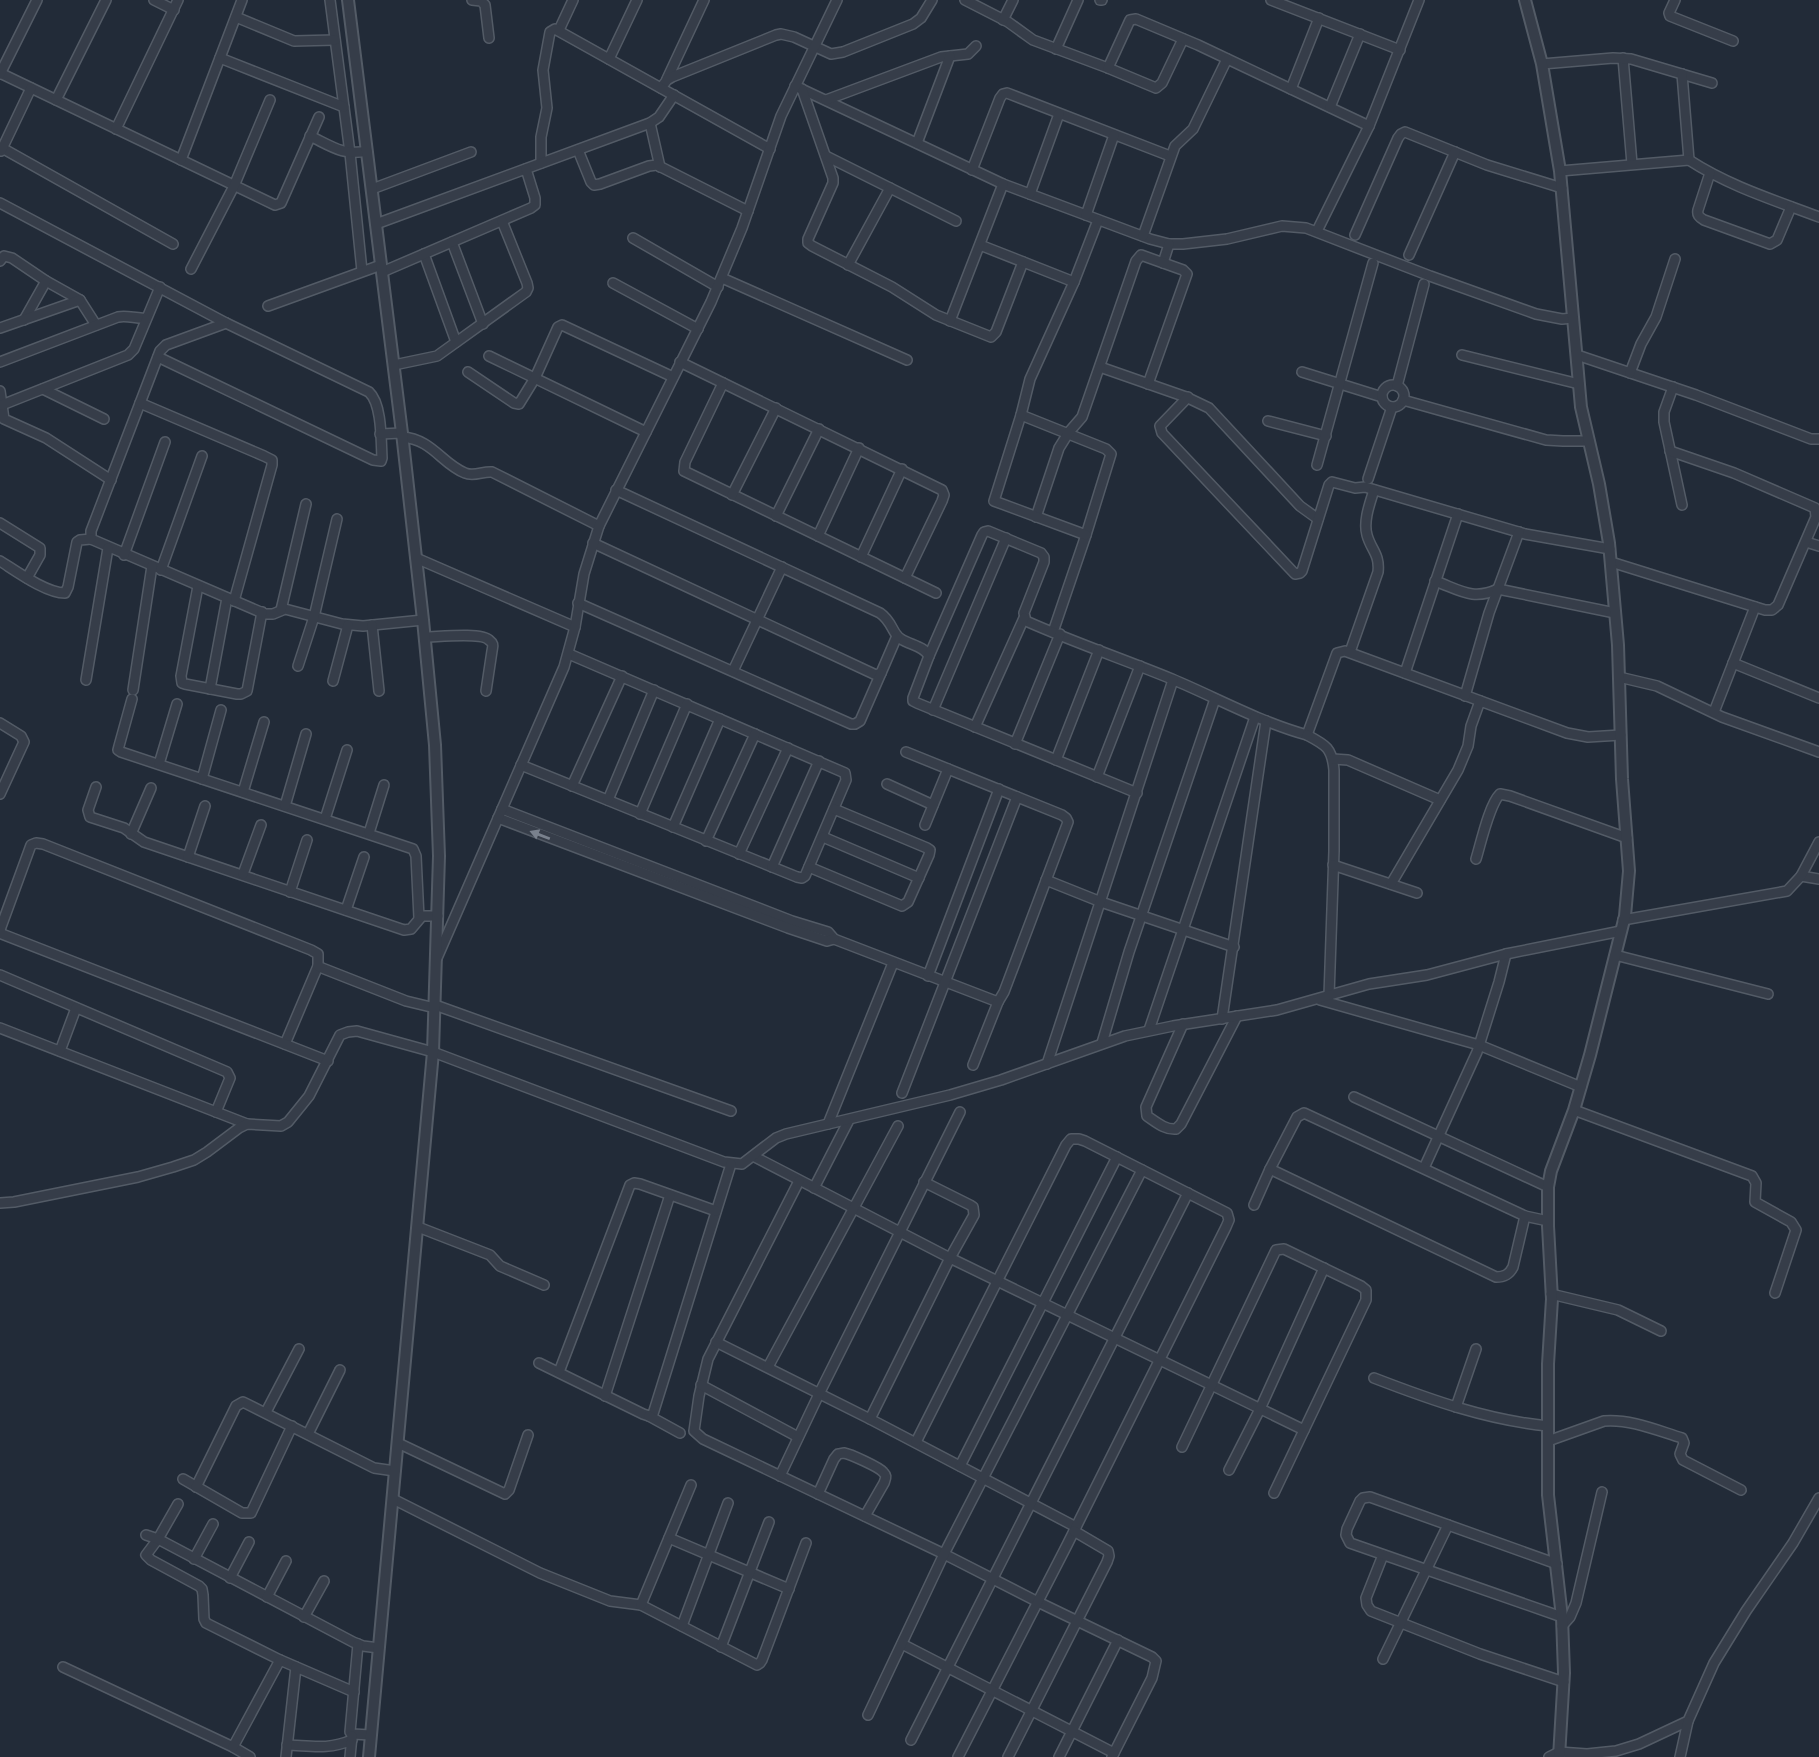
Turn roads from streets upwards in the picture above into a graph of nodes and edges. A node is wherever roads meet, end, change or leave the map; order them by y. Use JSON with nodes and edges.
{"nodes":[{"id":1,"x":37,"y":0,"type":"edge"},
{"id":2,"x":106,"y":0,"type":"edge"},
{"id":3,"x":154,"y":0,"type":"edge"},
{"id":4,"x":242,"y":0,"type":"edge"},
{"id":5,"x":330,"y":0,"type":"edge"},
{"id":6,"x":348,"y":0,"type":"edge"},
{"id":7,"x":472,"y":0,"type":"edge"},
{"id":8,"x":573,"y":0,"type":"edge"},
{"id":9,"x":637,"y":0,"type":"edge"},
{"id":10,"x":704,"y":0,"type":"edge"},
{"id":11,"x":837,"y":0,"type":"edge"},
{"id":12,"x":932,"y":0,"type":"edge"},
{"id":13,"x":965,"y":0,"type":"edge"},
{"id":14,"x":1013,"y":0,"type":"edge"},
{"id":15,"x":1079,"y":0,"type":"edge"},
{"id":16,"x":1271,"y":0,"type":"edge"},
{"id":17,"x":1417,"y":0,"type":"edge"},
{"id":18,"x":1525,"y":0,"type":"edge"},
{"id":19,"x":1675,"y":0,"type":"edge"},
{"id":20,"x":176,"y":5,"type":"edge"},
{"id":21,"x":236,"y":18,"type":"junction"},
{"id":22,"x":1319,"y":18,"type":"junction"},
{"id":23,"x":1003,"y":20,"type":"junction"},
{"id":24,"x":559,"y":30,"type":"junction"},
{"id":25,"x":1360,"y":34,"type":"junction"},
{"id":26,"x":489,"y":38,"type":"dead end"},
{"id":27,"x":1183,"y":39,"type":"junction"},
{"id":28,"x":335,"y":40,"type":"junction"},
{"id":29,"x":1733,"y":41,"type":"dead end"},
{"id":30,"x":814,"y":45,"type":"junction"},
{"id":31,"x":976,"y":46,"type":"dead end"},
{"id":32,"x":1056,"y":49,"type":"junction"},
{"id":33,"x":1399,"y":50,"type":"junction"},
{"id":34,"x":950,"y":56,"type":"junction"},
{"id":35,"x":220,"y":58,"type":"junction"},
{"id":36,"x":1623,"y":58,"type":"junction"},
{"id":37,"x":609,"y":59,"type":"junction"},
{"id":38,"x":1227,"y":59,"type":"junction"},
{"id":39,"x":1542,"y":64,"type":"junction"},
{"id":40,"x":1108,"y":68,"type":"junction"},
{"id":41,"x":0,"y":74,"type":"edge"},
{"id":42,"x":1682,"y":74,"type":"junction"},
{"id":43,"x":1712,"y":83,"type":"dead end"},
{"id":44,"x":664,"y":84,"type":"junction"},
{"id":45,"x":799,"y":88,"type":"junction"},
{"id":46,"x":31,"y":89,"type":"junction"},
{"id":47,"x":1291,"y":89,"type":"junction"},
{"id":48,"x":674,"y":95,"type":"junction"},
{"id":49,"x":56,"y":100,"type":"junction"},
{"id":50,"x":270,"y":100,"type":"dead end"},
{"id":51,"x":827,"y":100,"type":"junction"},
{"id":52,"x":344,"y":107,"type":"junction"},
{"id":53,"x":1330,"y":107,"type":"junction"},
{"id":54,"x":1059,"y":114,"type":"junction"},
{"id":55,"x":319,"y":117,"type":"dead end"},
{"id":56,"x":650,"y":123,"type":"junction"},
{"id":57,"x":1369,"y":126,"type":"junction"},
{"id":58,"x":116,"y":129,"type":"junction"},
{"id":59,"x":1114,"y":135,"type":"junction"},
{"id":60,"x":310,"y":136,"type":"junction"},
{"id":61,"x":918,"y":144,"type":"junction"},
{"id":62,"x":578,"y":149,"type":"junction"},
{"id":63,"x":769,"y":149,"type":"junction"},
{"id":64,"x":1,"y":150,"type":"edge"},
{"id":65,"x":358,"y":152,"type":"junction"},
{"id":66,"x":471,"y":152,"type":"dead end"},
{"id":67,"x":1455,"y":152,"type":"junction"},
{"id":68,"x":827,"y":156,"type":"junction"},
{"id":69,"x":1170,"y":156,"type":"junction"},
{"id":70,"x":181,"y":160,"type":"junction"},
{"id":71,"x":1689,"y":160,"type":"junction"},
{"id":72,"x":541,"y":163,"type":"junction"},
{"id":73,"x":1632,"y":164,"type":"junction"},
{"id":74,"x":660,"y":167,"type":"junction"},
{"id":75,"x":526,"y":169,"type":"junction"},
{"id":76,"x":971,"y":170,"type":"junction"},
{"id":77,"x":1560,"y":171,"type":"junction"},
{"id":78,"x":1710,"y":173,"type":"junction"},
{"id":79,"x":1003,"y":184,"type":"junction"},
{"id":80,"x":233,"y":186,"type":"junction"},
{"id":81,"x":890,"y":188,"type":"junction"},
{"id":82,"x":1562,"y":188,"type":"junction"},
{"id":83,"x":372,"y":189,"type":"junction"},
{"id":84,"x":1030,"y":194,"type":"junction"},
{"id":85,"x":0,"y":203,"type":"edge"},
{"id":86,"x":1791,"y":207,"type":"junction"},
{"id":87,"x":748,"y":211,"type":"junction"},
{"id":88,"x":1086,"y":215,"type":"junction"},
{"id":89,"x":1819,"y":217,"type":"edge"},
{"id":90,"x":1098,"y":220,"type":"junction"},
{"id":91,"x":502,"y":221,"type":"junction"},
{"id":92,"x":956,"y":221,"type":"dead end"},
{"id":93,"x":376,"y":224,"type":"junction"},
{"id":94,"x":1317,"y":232,"type":"junction"},
{"id":95,"x":1355,"y":235,"type":"dead end"},
{"id":96,"x":1143,"y":236,"type":"junction"},
{"id":97,"x":633,"y":238,"type":"dead end"},
{"id":98,"x":1158,"y":241,"type":"junction"},
{"id":99,"x":452,"y":242,"type":"junction"},
{"id":100,"x":173,"y":244,"type":"dead end"},
{"id":101,"x":1170,"y":244,"type":"junction"},
{"id":102,"x":980,"y":245,"type":"junction"},
{"id":103,"x":424,"y":254,"type":"junction"},
{"id":104,"x":1409,"y":255,"type":"dead end"},
{"id":105,"x":1151,"y":258,"type":"junction"},
{"id":106,"x":1675,"y":259,"type":"dead end"},
{"id":107,"x":0,"y":261,"type":"edge"},
{"id":108,"x":1023,"y":262,"type":"junction"},
{"id":109,"x":1163,"y":263,"type":"junction"},
{"id":110,"x":1373,"y":263,"type":"dead end"},
{"id":111,"x":848,"y":265,"type":"junction"},
{"id":112,"x":374,"y":268,"type":"junction"},
{"id":113,"x":191,"y":269,"type":"dead end"},
{"id":114,"x":46,"y":281,"type":"junction"},
{"id":115,"x":720,"y":282,"type":"junction"},
{"id":116,"x":1074,"y":282,"type":"junction"},
{"id":117,"x":613,"y":284,"type":"dead end"},
{"id":118,"x":1424,"y":284,"type":"dead end"},
{"id":119,"x":160,"y":287,"type":"junction"},
{"id":120,"x":80,"y":300,"type":"junction"},
{"id":121,"x":268,"y":306,"type":"dead end"},
{"id":122,"x":146,"y":318,"type":"junction"},
{"id":123,"x":1573,"y":318,"type":"junction"},
{"id":124,"x":24,"y":320,"type":"junction"},
{"id":125,"x":950,"y":321,"type":"junction"},
{"id":126,"x":226,"y":323,"type":"junction"},
{"id":127,"x":482,"y":324,"type":"junction"},
{"id":128,"x":96,"y":325,"type":"junction"},
{"id":129,"x":0,"y":328,"type":"edge"},
{"id":130,"x":698,"y":329,"type":"junction"},
{"id":131,"x":456,"y":342,"type":"junction"},
{"id":132,"x":1462,"y":355,"type":"dead end"},
{"id":133,"x":1577,"y":355,"type":"junction"},
{"id":134,"x":489,"y":356,"type":"dead end"},
{"id":135,"x":158,"y":357,"type":"junction"},
{"id":136,"x":907,"y":360,"type":"dead end"},
{"id":137,"x":0,"y":362,"type":"edge"},
{"id":138,"x":680,"y":362,"type":"junction"},
{"id":139,"x":394,"y":365,"type":"junction"},
{"id":140,"x":1100,"y":367,"type":"junction"},
{"id":141,"x":468,"y":372,"type":"dead end"},
{"id":142,"x":1302,"y":372,"type":"dead end"},
{"id":143,"x":1630,"y":373,"type":"junction"},
{"id":144,"x":673,"y":377,"type":"junction"},
{"id":145,"x":535,"y":378,"type":"junction"},
{"id":146,"x":723,"y":383,"type":"junction"},
{"id":147,"x":1148,"y":384,"type":"junction"},
{"id":148,"x":1341,"y":384,"type":"junction"},
{"id":149,"x":1579,"y":384,"type":"junction"},
{"id":150,"x":1397,"y":386,"type":"junction"},
{"id":151,"x":1672,"y":387,"type":"junction"},
{"id":152,"x":43,"y":389,"type":"junction"},
{"id":153,"x":1188,"y":397,"type":"junction"},
{"id":154,"x":1382,"y":397,"type":"junction"},
{"id":155,"x":1,"y":399,"type":"edge"},
{"id":156,"x":1403,"y":400,"type":"junction"},
{"id":157,"x":140,"y":403,"type":"junction"},
{"id":158,"x":1392,"y":407,"type":"junction"},
{"id":159,"x":776,"y":408,"type":"junction"},
{"id":160,"x":1021,"y":415,"type":"junction"},
{"id":161,"x":104,"y":419,"type":"dead end"},
{"id":162,"x":1268,"y":421,"type":"dead end"},
{"id":163,"x":819,"y":429,"type":"junction"},
{"id":164,"x":646,"y":432,"type":"junction"},
{"id":165,"x":1069,"y":432,"type":"junction"},
{"id":166,"x":393,"y":434,"type":"junction"},
{"id":167,"x":1326,"y":436,"type":"junction"},
{"id":168,"x":1819,"y":439,"type":"edge"},
{"id":169,"x":1589,"y":441,"type":"junction"},
{"id":170,"x":165,"y":442,"type":"dead end"},
{"id":171,"x":859,"y":448,"type":"junction"},
{"id":172,"x":1670,"y":450,"type":"junction"},
{"id":173,"x":202,"y":456,"type":"dead end"},
{"id":174,"x":1317,"y":465,"type":"dead end"},
{"id":175,"x":902,"y":469,"type":"junction"},
{"id":176,"x":1368,"y":479,"type":"dead end"},
{"id":177,"x":111,"y":480,"type":"junction"},
{"id":178,"x":616,"y":490,"type":"junction"},
{"id":179,"x":1374,"y":490,"type":"junction"},
{"id":180,"x":732,"y":495,"type":"junction"},
{"id":181,"x":306,"y":504,"type":"dead end"},
{"id":182,"x":1682,"y":505,"type":"dead end"},
{"id":183,"x":1458,"y":514,"type":"junction"},
{"id":184,"x":776,"y":516,"type":"junction"},
{"id":185,"x":1036,"y":517,"type":"junction"},
{"id":186,"x":337,"y":519,"type":"dead end"},
{"id":187,"x":1318,"y":519,"type":"junction"},
{"id":188,"x":0,"y":523,"type":"edge"},
{"id":189,"x":599,"y":526,"type":"junction"},
{"id":190,"x":1519,"y":532,"type":"junction"},
{"id":191,"x":1086,"y":535,"type":"junction"},
{"id":192,"x":818,"y":536,"type":"junction"},
{"id":193,"x":1006,"y":538,"type":"junction"},
{"id":194,"x":91,"y":539,"type":"junction"},
{"id":195,"x":1806,"y":542,"type":"junction"},
{"id":196,"x":593,"y":543,"type":"junction"},
{"id":197,"x":1819,"y":547,"type":"edge"},
{"id":198,"x":108,"y":548,"type":"junction"},
{"id":199,"x":1610,"y":549,"type":"junction"},
{"id":200,"x":124,"y":555,"type":"junction"},
{"id":201,"x":861,"y":557,"type":"junction"},
{"id":202,"x":416,"y":558,"type":"junction"},
{"id":203,"x":0,"y":561,"type":"edge"},
{"id":204,"x":1611,"y":562,"type":"junction"},
{"id":205,"x":782,"y":567,"type":"junction"},
{"id":206,"x":157,"y":568,"type":"junction"},
{"id":207,"x":27,"y":578,"type":"junction"},
{"id":208,"x":905,"y":578,"type":"junction"},
{"id":209,"x":1436,"y":581,"type":"junction"},
{"id":210,"x":198,"y":586,"type":"junction"},
{"id":211,"x":1498,"y":589,"type":"junction"},
{"id":212,"x":936,"y":593,"type":"dead end"},
{"id":213,"x":230,"y":600,"type":"junction"},
{"id":214,"x":578,"y":603,"type":"junction"},
{"id":215,"x":1755,"y":607,"type":"junction"},
{"id":216,"x":281,"y":610,"type":"junction"},
{"id":217,"x":262,"y":612,"type":"junction"},
{"id":218,"x":1615,"y":613,"type":"junction"},
{"id":219,"x":314,"y":617,"type":"junction"},
{"id":220,"x":1024,"y":618,"type":"junction"},
{"id":221,"x":757,"y":620,"type":"junction"},
{"id":222,"x":417,"y":621,"type":"junction"},
{"id":223,"x":348,"y":625,"type":"junction"},
{"id":224,"x":372,"y":625,"type":"junction"},
{"id":225,"x":575,"y":627,"type":"junction"},
{"id":226,"x":1056,"y":633,"type":"junction"},
{"id":227,"x":897,"y":636,"type":"junction"},
{"id":228,"x":425,"y":637,"type":"junction"},
{"id":229,"x":1099,"y":650,"type":"junction"},
{"id":230,"x":1350,"y":652,"type":"junction"},
{"id":231,"x":569,"y":654,"type":"junction"},
{"id":232,"x":929,"y":656,"type":"junction"},
{"id":233,"x":1733,"y":663,"type":"junction"},
{"id":234,"x":299,"y":666,"type":"dead end"},
{"id":235,"x":1140,"y":666,"type":"junction"},
{"id":236,"x":733,"y":671,"type":"junction"},
{"id":237,"x":881,"y":673,"type":"junction"},
{"id":238,"x":1405,"y":673,"type":"junction"},
{"id":239,"x":622,"y":676,"type":"junction"},
{"id":240,"x":1619,"y":677,"type":"junction"},
{"id":241,"x":86,"y":680,"type":"dead end"},
{"id":242,"x":1173,"y":680,"type":"junction"},
{"id":243,"x":333,"y":681,"type":"dead end"},
{"id":244,"x":210,"y":689,"type":"junction"},
{"id":245,"x":654,"y":690,"type":"junction"},
{"id":246,"x":379,"y":691,"type":"dead end"},
{"id":247,"x":486,"y":691,"type":"dead end"},
{"id":248,"x":1465,"y":696,"type":"junction"},
{"id":249,"x":1819,"y":698,"type":"edge"},
{"id":250,"x":1215,"y":699,"type":"junction"},
{"id":251,"x":1480,"y":701,"type":"junction"},
{"id":252,"x":177,"y":704,"type":"dead end"},
{"id":253,"x":687,"y":704,"type":"junction"},
{"id":254,"x":221,"y":710,"type":"dead end"},
{"id":255,"x":933,"y":710,"type":"junction"},
{"id":256,"x":1714,"y":712,"type":"junction"},
{"id":257,"x":1255,"y":717,"type":"junction"},
{"id":258,"x":720,"y":719,"type":"junction"},
{"id":259,"x":1266,"y":721,"type":"junction"},
{"id":260,"x":264,"y":722,"type":"dead end"},
{"id":261,"x":0,"y":723,"type":"edge"},
{"id":262,"x":975,"y":727,"type":"junction"},
{"id":263,"x":755,"y":733,"type":"junction"},
{"id":264,"x":306,"y":734,"type":"dead end"},
{"id":265,"x":1307,"y":735,"type":"junction"},
{"id":266,"x":1620,"y":735,"type":"junction"},
{"id":267,"x":1015,"y":744,"type":"junction"},
{"id":268,"x":788,"y":748,"type":"junction"},
{"id":269,"x":347,"y":750,"type":"dead end"},
{"id":270,"x":906,"y":752,"type":"dead end"},
{"id":271,"x":1819,"y":752,"type":"edge"},
{"id":272,"x":1056,"y":760,"type":"junction"},
{"id":273,"x":1333,"y":760,"type":"junction"},
{"id":274,"x":819,"y":761,"type":"junction"},
{"id":275,"x":159,"y":764,"type":"junction"},
{"id":276,"x":521,"y":765,"type":"junction"},
{"id":277,"x":948,"y":769,"type":"junction"},
{"id":278,"x":1097,"y":777,"type":"junction"},
{"id":279,"x":202,"y":779,"type":"junction"},
{"id":280,"x":887,"y":784,"type":"dead end"},
{"id":281,"x":384,"y":785,"type":"dead end"},
{"id":282,"x":572,"y":786,"type":"junction"},
{"id":283,"x":96,"y":787,"type":"dead end"},
{"id":284,"x":150,"y":788,"type":"dead end"},
{"id":285,"x":999,"y":789,"type":"junction"},
{"id":286,"x":243,"y":792,"type":"junction"},
{"id":287,"x":1137,"y":793,"type":"junction"},
{"id":288,"x":0,"y":794,"type":"edge"},
{"id":289,"x":1017,"y":797,"type":"junction"},
{"id":290,"x":608,"y":800,"type":"junction"},
{"id":291,"x":1440,"y":800,"type":"junction"},
{"id":292,"x":933,"y":805,"type":"junction"},
{"id":293,"x":205,"y":806,"type":"dead end"},
{"id":294,"x":285,"y":806,"type":"junction"},
{"id":295,"x":834,"y":809,"type":"junction"},
{"id":296,"x":500,"y":814,"type":"junction"},
{"id":297,"x":640,"y":814,"type":"junction"},
{"id":298,"x":324,"y":819,"type":"junction"},
{"id":299,"x":261,"y":825,"type":"dead end"},
{"id":300,"x":925,"y":825,"type":"dead end"},
{"id":301,"x":673,"y":827,"type":"junction"},
{"id":302,"x":369,"y":833,"type":"junction"},
{"id":303,"x":131,"y":834,"type":"junction"},
{"id":304,"x":823,"y":836,"type":"junction"},
{"id":305,"x":1627,"y":838,"type":"junction"},
{"id":306,"x":307,"y":841,"type":"dead end"},
{"id":307,"x":706,"y":841,"type":"junction"},
{"id":308,"x":1819,"y":842,"type":"edge"},
{"id":309,"x":739,"y":854,"type":"junction"},
{"id":310,"x":188,"y":857,"type":"junction"},
{"id":311,"x":364,"y":858,"type":"dead end"},
{"id":312,"x":1476,"y":859,"type":"dead end"},
{"id":313,"x":1333,"y":864,"type":"junction"},
{"id":314,"x":772,"y":867,"type":"junction"},
{"id":315,"x":809,"y":867,"type":"junction"},
{"id":316,"x":243,"y":874,"type":"junction"},
{"id":317,"x":1801,"y":876,"type":"junction"},
{"id":318,"x":919,"y":878,"type":"junction"},
{"id":319,"x":1819,"y":879,"type":"edge"},
{"id":320,"x":1046,"y":880,"type":"junction"},
{"id":321,"x":1391,"y":884,"type":"junction"},
{"id":322,"x":290,"y":891,"type":"junction"},
{"id":323,"x":1417,"y":893,"type":"dead end"},
{"id":324,"x":1101,"y":902,"type":"junction"},
{"id":325,"x":345,"y":910,"type":"junction"},
{"id":326,"x":458,"y":911,"type":"junction"},
{"id":327,"x":430,"y":914,"type":"junction"},
{"id":328,"x":1142,"y":915,"type":"junction"},
{"id":329,"x":1622,"y":926,"type":"junction"},
{"id":330,"x":1184,"y":930,"type":"junction"},
{"id":331,"x":1234,"y":947,"type":"junction"},
{"id":332,"x":1506,"y":954,"type":"junction"},
{"id":333,"x":1615,"y":955,"type":"junction"},
{"id":334,"x":437,"y":959,"type":"junction"},
{"id":335,"x":893,"y":963,"type":"junction"},
{"id":336,"x":318,"y":966,"type":"junction"},
{"id":337,"x":0,"y":975,"type":"edge"},
{"id":338,"x":928,"y":976,"type":"junction"},
{"id":339,"x":944,"y":982,"type":"junction"},
{"id":340,"x":1768,"y":994,"type":"dead end"},
{"id":341,"x":1329,"y":996,"type":"junction"},
{"id":342,"x":1318,"y":999,"type":"junction"},
{"id":343,"x":998,"y":1002,"type":"junction"},
{"id":344,"x":429,"y":1006,"type":"junction"},
{"id":345,"x":76,"y":1008,"type":"junction"},
{"id":346,"x":1237,"y":1016,"type":"junction"},
{"id":347,"x":1222,"y":1018,"type":"junction"},
{"id":348,"x":1183,"y":1024,"type":"junction"},
{"id":349,"x":0,"y":1028,"type":"edge"},
{"id":350,"x":1149,"y":1031,"type":"junction"},
{"id":351,"x":285,"y":1044,"type":"junction"},
{"id":352,"x":1102,"y":1044,"type":"junction"},
{"id":353,"x":1479,"y":1045,"type":"junction"},
{"id":354,"x":425,"y":1050,"type":"junction"},
{"id":355,"x":60,"y":1051,"type":"junction"},
{"id":356,"x":328,"y":1061,"type":"junction"},
{"id":357,"x":1047,"y":1064,"type":"junction"},
{"id":358,"x":973,"y":1065,"type":"dead end"},
{"id":359,"x":1581,"y":1087,"type":"junction"},
{"id":360,"x":902,"y":1093,"type":"dead end"},
{"id":361,"x":1354,"y":1097,"type":"dead end"},
{"id":362,"x":1574,"y":1110,"type":"junction"},
{"id":363,"x":731,"y":1111,"type":"dead end"},
{"id":364,"x":216,"y":1112,"type":"junction"},
{"id":365,"x":960,"y":1112,"type":"dead end"},
{"id":366,"x":849,"y":1120,"type":"junction"},
{"id":367,"x":247,"y":1124,"type":"junction"},
{"id":368,"x":828,"y":1124,"type":"junction"},
{"id":369,"x":898,"y":1126,"type":"dead end"},
{"id":370,"x":1438,"y":1136,"type":"junction"},
{"id":371,"x":753,"y":1156,"type":"junction"},
{"id":372,"x":1117,"y":1157,"type":"junction"},
{"id":373,"x":731,"y":1164,"type":"junction"},
{"id":374,"x":1424,"y":1168,"type":"junction"},
{"id":375,"x":1142,"y":1170,"type":"junction"},
{"id":376,"x":1270,"y":1170,"type":"junction"},
{"id":377,"x":799,"y":1181,"type":"junction"},
{"id":378,"x":925,"y":1182,"type":"junction"},
{"id":379,"x":1548,"y":1187,"type":"junction"},
{"id":380,"x":814,"y":1188,"type":"junction"},
{"id":381,"x":1188,"y":1193,"type":"junction"},
{"id":382,"x":670,"y":1195,"type":"junction"},
{"id":383,"x":0,"y":1203,"type":"edge"},
{"id":384,"x":1254,"y":1205,"type":"dead end"},
{"id":385,"x":853,"y":1209,"type":"junction"},
{"id":386,"x":716,"y":1211,"type":"junction"},
{"id":387,"x":1525,"y":1216,"type":"junction"},
{"id":388,"x":1548,"y":1221,"type":"junction"},
{"id":389,"x":418,"y":1227,"type":"junction"},
{"id":390,"x":899,"y":1233,"type":"junction"},
{"id":391,"x":950,"y":1258,"type":"junction"},
{"id":392,"x":1324,"y":1268,"type":"junction"},
{"id":393,"x":998,"y":1282,"type":"junction"},
{"id":394,"x":544,"y":1285,"type":"dead end"},
{"id":395,"x":1775,"y":1293,"type":"dead end"},
{"id":396,"x":1551,"y":1294,"type":"junction"},
{"id":397,"x":1043,"y":1304,"type":"junction"},
{"id":398,"x":1068,"y":1316,"type":"junction"},
{"id":399,"x":1661,"y":1331,"type":"dead end"},
{"id":400,"x":1114,"y":1338,"type":"junction"},
{"id":401,"x":716,"y":1342,"type":"junction"},
{"id":402,"x":299,"y":1349,"type":"dead end"},
{"id":403,"x":1476,"y":1349,"type":"dead end"},
{"id":404,"x":1159,"y":1360,"type":"junction"},
{"id":405,"x":539,"y":1363,"type":"dead end"},
{"id":406,"x":768,"y":1367,"type":"junction"},
{"id":407,"x":340,"y":1370,"type":"dead end"},
{"id":408,"x":559,"y":1373,"type":"junction"},
{"id":409,"x":1374,"y":1378,"type":"dead end"},
{"id":410,"x":701,"y":1385,"type":"junction"},
{"id":411,"x":1212,"y":1386,"type":"junction"},
{"id":412,"x":818,"y":1394,"type":"junction"},
{"id":413,"x":605,"y":1396,"type":"junction"},
{"id":414,"x":1456,"y":1407,"type":"junction"},
{"id":415,"x":1260,"y":1409,"type":"junction"},
{"id":416,"x":266,"y":1412,"type":"junction"},
{"id":417,"x":649,"y":1416,"type":"junction"},
{"id":418,"x":870,"y":1419,"type":"junction"},
{"id":419,"x":292,"y":1426,"type":"junction"},
{"id":420,"x":1548,"y":1426,"type":"junction"},
{"id":421,"x":1304,"y":1430,"type":"junction"},
{"id":422,"x":680,"y":1433,"type":"dead end"},
{"id":423,"x":308,"y":1434,"type":"junction"},
{"id":424,"x":528,"y":1434,"type":"dead end"},
{"id":425,"x":798,"y":1437,"type":"junction"},
{"id":426,"x":1548,"y":1441,"type":"junction"},
{"id":427,"x":916,"y":1443,"type":"junction"},
{"id":428,"x":398,"y":1444,"type":"junction"},
{"id":429,"x":1182,"y":1447,"type":"dead end"},
{"id":430,"x":960,"y":1466,"type":"junction"},
{"id":431,"x":388,"y":1471,"type":"junction"},
{"id":432,"x":1229,"y":1471,"type":"dead end"},
{"id":433,"x":780,"y":1476,"type":"junction"},
{"id":434,"x":183,"y":1479,"type":"dead end"},
{"id":435,"x":984,"y":1479,"type":"junction"},
{"id":436,"x":691,"y":1485,"type":"dead end"},
{"id":437,"x":195,"y":1487,"type":"junction"},
{"id":438,"x":1741,"y":1490,"type":"dead end"},
{"id":439,"x":1602,"y":1492,"type":"dead end"},
{"id":440,"x":1274,"y":1493,"type":"dead end"},
{"id":441,"x":818,"y":1494,"type":"junction"},
{"id":442,"x":393,"y":1499,"type":"junction"},
{"id":443,"x":1819,"y":1499,"type":"edge"},
{"id":444,"x":728,"y":1503,"type":"dead end"},
{"id":445,"x":1030,"y":1503,"type":"junction"},
{"id":446,"x":178,"y":1504,"type":"dead end"},
{"id":447,"x":864,"y":1516,"type":"junction"},
{"id":448,"x":769,"y":1522,"type":"dead end"},
{"id":449,"x":213,"y":1524,"type":"dead end"},
{"id":450,"x":1448,"y":1525,"type":"junction"},
{"id":451,"x":1075,"y":1529,"type":"junction"},
{"id":452,"x":146,"y":1535,"type":"dead end"},
{"id":453,"x":668,"y":1538,"type":"junction"},
{"id":454,"x":158,"y":1539,"type":"junction"},
{"id":455,"x":249,"y":1542,"type":"dead end"},
{"id":456,"x":806,"y":1544,"type":"dead end"},
{"id":457,"x":944,"y":1554,"type":"junction"},
{"id":458,"x":1383,"y":1555,"type":"junction"},
{"id":459,"x":709,"y":1556,"type":"junction"},
{"id":460,"x":194,"y":1559,"type":"junction"},
{"id":461,"x":286,"y":1561,"type":"dead end"},
{"id":462,"x":1557,"y":1564,"type":"junction"},
{"id":463,"x":1427,"y":1570,"type":"junction"},
{"id":464,"x":750,"y":1572,"type":"junction"},
{"id":465,"x":230,"y":1578,"type":"junction"},
{"id":466,"x":993,"y":1579,"type":"junction"},
{"id":467,"x":324,"y":1581,"type":"dead end"},
{"id":468,"x":789,"y":1589,"type":"junction"},
{"id":469,"x":267,"y":1597,"type":"junction"},
{"id":470,"x":1038,"y":1602,"type":"junction"},
{"id":471,"x":641,"y":1605,"type":"junction"},
{"id":472,"x":304,"y":1616,"type":"junction"},
{"id":473,"x":1076,"y":1620,"type":"junction"},
{"id":474,"x":1562,"y":1622,"type":"junction"},
{"id":475,"x":1402,"y":1623,"type":"junction"},
{"id":476,"x":682,"y":1626,"type":"junction"},
{"id":477,"x":1118,"y":1640,"type":"junction"},
{"id":478,"x":902,"y":1644,"type":"junction"},
{"id":479,"x":368,"y":1647,"type":"junction"},
{"id":480,"x":722,"y":1647,"type":"junction"},
{"id":481,"x":1383,"y":1659,"type":"dead end"},
{"id":482,"x":280,"y":1660,"type":"junction"},
{"id":483,"x":63,"y":1667,"type":"dead end"},
{"id":484,"x":296,"y":1667,"type":"junction"},
{"id":485,"x":948,"y":1668,"type":"junction"},
{"id":486,"x":1564,"y":1682,"type":"junction"},
{"id":487,"x":991,"y":1690,"type":"junction"},
{"id":488,"x":354,"y":1692,"type":"junction"},
{"id":489,"x":1030,"y":1710,"type":"junction"},
{"id":490,"x":868,"y":1715,"type":"dead end"},
{"id":491,"x":1688,"y":1721,"type":"junction"},
{"id":492,"x":1072,"y":1732,"type":"junction"},
{"id":493,"x":359,"y":1736,"type":"junction"},
{"id":494,"x":911,"y":1741,"type":"dead end"},
{"id":495,"x":287,"y":1745,"type":"junction"},
{"id":496,"x":233,"y":1747,"type":"junction"},
{"id":497,"x":1626,"y":1752,"type":"edge"},
{"id":498,"x":1113,"y":1755,"type":"edge"},
{"id":499,"x":1556,"y":1755,"type":"edge"},
{"id":500,"x":250,"y":1757,"type":"edge"},
{"id":501,"x":286,"y":1757,"type":"edge"},
{"id":502,"x":350,"y":1757,"type":"edge"},
{"id":503,"x":369,"y":1757,"type":"edge"},
{"id":504,"x":958,"y":1757,"type":"edge"},
{"id":505,"x":1007,"y":1757,"type":"edge"},
{"id":506,"x":1059,"y":1757,"type":"edge"},
{"id":507,"x":1680,"y":1757,"type":"edge"}],
"edges":[{"from":1,"to":41,"type":"street"},
{"from":2,"to":49,"type":"street"},
{"from":3,"to":20,"type":"street"},
{"from":4,"to":21,"type":"street"},
{"from":5,"to":28,"type":"street"},
{"from":6,"to":65,"type":"street"},
{"from":7,"to":26,"type":"street"},
{"from":8,"to":24,"type":"street"},
{"from":9,"to":37,"type":"street"},
{"from":10,"to":44,"type":"street"},
{"from":11,"to":30,"type":"street"},
{"from":12,"to":30,"type":"street"},
{"from":13,"to":23,"type":"street"},
{"from":14,"to":23,"type":"street"},
{"from":15,"to":32,"type":"street"},
{"from":16,"to":22,"type":"street"},
{"from":17,"to":33,"type":"street"},
{"from":18,"to":39,"type":"street"},
{"from":19,"to":29,"type":"street"},
{"from":20,"to":58,"type":"street"},
{"from":21,"to":28,"type":"street"},
{"from":21,"to":35,"type":"street"},
{"from":22,"to":25,"type":"street"},
{"from":22,"to":47,"type":"street"},
{"from":23,"to":32,"type":"street"},
{"from":24,"to":37,"type":"street"},
{"from":24,"to":72,"type":"street"},
{"from":25,"to":33,"type":"street"},
{"from":25,"to":53,"type":"street"},
{"from":27,"to":38,"type":"street"},
{"from":27,"to":40,"type":"street"},
{"from":27,"to":40,"type":"street"},
{"from":28,"to":52,"type":"street"},
{"from":30,"to":44,"type":"street"},
{"from":30,"to":45,"type":"street"},
{"from":31,"to":34,"type":"street"},
{"from":32,"to":40,"type":"street"},
{"from":33,"to":57,"type":"street"},
{"from":34,"to":51,"type":"street"},
{"from":34,"to":61,"type":"street"},
{"from":35,"to":52,"type":"street"},
{"from":35,"to":70,"type":"street"},
{"from":36,"to":39,"type":"street"},
{"from":36,"to":42,"type":"street"},
{"from":36,"to":73,"type":"street"},
{"from":37,"to":44,"type":"street"},
{"from":38,"to":47,"type":"street"},
{"from":38,"to":69,"type":"street"},
{"from":39,"to":77,"type":"street"},
{"from":41,"to":46,"type":"street"},
{"from":42,"to":43,"type":"street"},
{"from":42,"to":71,"type":"street"},
{"from":44,"to":48,"type":"street"},
{"from":45,"to":51,"type":"street"},
{"from":45,"to":63,"type":"street"},
{"from":45,"to":68,"type":"street"},
{"from":46,"to":49,"type":"street"},
{"from":46,"to":64,"type":"street"},
{"from":47,"to":53,"type":"street"},
{"from":48,"to":56,"type":"street"},
{"from":48,"to":63,"type":"street"},
{"from":49,"to":58,"type":"street"},
{"from":50,"to":80,"type":"street"},
{"from":51,"to":61,"type":"street"},
{"from":52,"to":65,"type":"street"},
{"from":53,"to":57,"type":"street"},
{"from":54,"to":59,"type":"street"},
{"from":54,"to":76,"type":"street"},
{"from":54,"to":84,"type":"street"},
{"from":55,"to":60,"type":"street"},
{"from":56,"to":62,"type":"street"},
{"from":56,"to":74,"type":"street"},
{"from":57,"to":94,"type":"street"},
{"from":58,"to":70,"type":"street"},
{"from":59,"to":69,"type":"street"},
{"from":59,"to":88,"type":"street"},
{"from":60,"to":65,"type":"street"},
{"from":60,"to":80,"type":"street"},
{"from":61,"to":76,"type":"street"},
{"from":62,"to":72,"type":"street"},
{"from":62,"to":74,"type":"street"},
{"from":63,"to":87,"type":"street"},
{"from":64,"to":100,"type":"street"},
{"from":65,"to":83,"type":"street"},
{"from":65,"to":112,"type":"street"},
{"from":66,"to":83,"type":"street"},
{"from":67,"to":82,"type":"street"},
{"from":67,"to":95,"type":"street"},
{"from":67,"to":104,"type":"street"},
{"from":68,"to":81,"type":"street"},
{"from":68,"to":111,"type":"street"},
{"from":69,"to":96,"type":"street"},
{"from":70,"to":80,"type":"street"},
{"from":71,"to":73,"type":"street"},
{"from":71,"to":78,"type":"street"},
{"from":72,"to":75,"type":"street"},
{"from":73,"to":77,"type":"street"},
{"from":74,"to":87,"type":"street"},
{"from":75,"to":91,"type":"street"},
{"from":75,"to":93,"type":"street"},
{"from":76,"to":79,"type":"street"},
{"from":77,"to":82,"type":"street"},
{"from":78,"to":86,"type":"street"},
{"from":78,"to":86,"type":"street"},
{"from":79,"to":84,"type":"street"},
{"from":79,"to":102,"type":"street"},
{"from":80,"to":113,"type":"street"},
{"from":81,"to":92,"type":"street"},
{"from":81,"to":111,"type":"street"},
{"from":82,"to":123,"type":"street"},
{"from":83,"to":93,"type":"street"},
{"from":84,"to":88,"type":"street"},
{"from":85,"to":119,"type":"street"},
{"from":86,"to":89,"type":"street"},
{"from":87,"to":115,"type":"street"},
{"from":88,"to":90,"type":"street"},
{"from":90,"to":96,"type":"street"},
{"from":90,"to":116,"type":"street"},
{"from":91,"to":99,"type":"street"},
{"from":91,"to":127,"type":"street"},
{"from":93,"to":112,"type":"street"},
{"from":94,"to":101,"type":"street"},
{"from":94,"to":123,"type":"street"},
{"from":96,"to":98,"type":"street"},
{"from":97,"to":115,"type":"street"},
{"from":98,"to":101,"type":"street"},
{"from":98,"to":105,"type":"street"},
{"from":99,"to":103,"type":"street"},
{"from":99,"to":127,"type":"street"},
{"from":101,"to":109,"type":"street"},
{"from":102,"to":108,"type":"street"},
{"from":102,"to":125,"type":"street"},
{"from":103,"to":112,"type":"street"},
{"from":103,"to":131,"type":"street"},
{"from":105,"to":109,"type":"street"},
{"from":105,"to":140,"type":"street"},
{"from":106,"to":143,"type":"street"},
{"from":107,"to":114,"type":"street"},
{"from":108,"to":116,"type":"street"},
{"from":108,"to":125,"type":"street"},
{"from":109,"to":147,"type":"street"},
{"from":110,"to":148,"type":"street"},
{"from":111,"to":125,"type":"street"},
{"from":112,"to":121,"type":"street"},
{"from":112,"to":139,"type":"street"},
{"from":114,"to":120,"type":"street"},
{"from":114,"to":124,"type":"street"},
{"from":115,"to":130,"type":"street"},
{"from":115,"to":136,"type":"street"},
{"from":116,"to":160,"type":"street"},
{"from":117,"to":130,"type":"street"},
{"from":118,"to":150,"type":"street"},
{"from":119,"to":122,"type":"street"},
{"from":119,"to":126,"type":"street"},
{"from":120,"to":124,"type":"street"},
{"from":120,"to":128,"type":"street"},
{"from":122,"to":128,"type":"street"},
{"from":122,"to":152,"type":"street"},
{"from":123,"to":133,"type":"street"},
{"from":124,"to":129,"type":"street"},
{"from":126,"to":135,"type":"street"},
{"from":126,"to":166,"type":"street"},
{"from":127,"to":131,"type":"street"},
{"from":128,"to":137,"type":"street"},
{"from":130,"to":138,"type":"street"},
{"from":131,"to":139,"type":"street"},
{"from":132,"to":149,"type":"street"},
{"from":133,"to":143,"type":"street"},
{"from":133,"to":149,"type":"street"},
{"from":134,"to":145,"type":"street"},
{"from":135,"to":157,"type":"street"},
{"from":135,"to":166,"type":"street"},
{"from":138,"to":144,"type":"street"},
{"from":138,"to":146,"type":"street"},
{"from":139,"to":166,"type":"street"},
{"from":140,"to":147,"type":"street"},
{"from":140,"to":165,"type":"street"},
{"from":141,"to":145,"type":"street"},
{"from":142,"to":148,"type":"street"},
{"from":143,"to":151,"type":"street"},
{"from":144,"to":145,"type":"street"},
{"from":144,"to":164,"type":"street"},
{"from":145,"to":164,"type":"street"},
{"from":146,"to":159,"type":"street"},
{"from":146,"to":180,"type":"street"},
{"from":147,"to":153,"type":"street"},
{"from":148,"to":154,"type":"street"},
{"from":148,"to":167,"type":"street"},
{"from":149,"to":169,"type":"street"},
{"from":150,"to":154,"type":"street"},
{"from":150,"to":156,"type":"street"},
{"from":151,"to":168,"type":"street"},
{"from":151,"to":172,"type":"street"},
{"from":152,"to":155,"type":"street"},
{"from":152,"to":161,"type":"street"},
{"from":153,"to":187,"type":"street"},
{"from":153,"to":187,"type":"street"},
{"from":154,"to":158,"type":"street"},
{"from":155,"to":177,"type":"street"},
{"from":156,"to":158,"type":"street"},
{"from":156,"to":169,"type":"street"},
{"from":157,"to":177,"type":"street"},
{"from":157,"to":213,"type":"street"},
{"from":158,"to":176,"type":"street"},
{"from":159,"to":163,"type":"street"},
{"from":159,"to":180,"type":"street"},
{"from":160,"to":165,"type":"street"},
{"from":160,"to":185,"type":"street"},
{"from":162,"to":167,"type":"street"},
{"from":163,"to":171,"type":"street"},
{"from":163,"to":184,"type":"street"},
{"from":164,"to":178,"type":"street"},
{"from":165,"to":185,"type":"street"},
{"from":165,"to":191,"type":"street"},
{"from":166,"to":189,"type":"street"},
{"from":166,"to":202,"type":"street"},
{"from":167,"to":174,"type":"street"},
{"from":169,"to":199,"type":"street"},
{"from":170,"to":200,"type":"street"},
{"from":171,"to":175,"type":"street"},
{"from":171,"to":192,"type":"street"},
{"from":172,"to":182,"type":"street"},
{"from":172,"to":195,"type":"street"},
{"from":173,"to":206,"type":"street"},
{"from":175,"to":201,"type":"street"},
{"from":175,"to":208,"type":"street"},
{"from":177,"to":194,"type":"street"},
{"from":178,"to":189,"type":"street"},
{"from":178,"to":205,"type":"street"},
{"from":179,"to":183,"type":"street"},
{"from":179,"to":187,"type":"street"},
{"from":179,"to":230,"type":"street"},
{"from":180,"to":184,"type":"street"},
{"from":181,"to":216,"type":"street"},
{"from":183,"to":190,"type":"street"},
{"from":183,"to":209,"type":"street"},
{"from":184,"to":192,"type":"street"},
{"from":185,"to":191,"type":"street"},
{"from":186,"to":219,"type":"street"},
{"from":188,"to":207,"type":"street"},
{"from":189,"to":196,"type":"street"},
{"from":190,"to":199,"type":"street"},
{"from":190,"to":211,"type":"street"},
{"from":191,"to":226,"type":"street"},
{"from":192,"to":201,"type":"street"},
{"from":193,"to":220,"type":"street"},
{"from":193,"to":232,"type":"street"},
{"from":193,"to":255,"type":"street"},
{"from":194,"to":198,"type":"street"},
{"from":194,"to":207,"type":"street"},
{"from":195,"to":197,"type":"street"},
{"from":195,"to":215,"type":"street"},
{"from":196,"to":214,"type":"street"},
{"from":196,"to":221,"type":"street"},
{"from":198,"to":200,"type":"street"},
{"from":198,"to":241,"type":"street"},
{"from":199,"to":204,"type":"street"},
{"from":200,"to":206,"type":"street"},
{"from":201,"to":208,"type":"street"},
{"from":202,"to":222,"type":"street"},
{"from":202,"to":225,"type":"street"},
{"from":203,"to":207,"type":"street"},
{"from":204,"to":215,"type":"street"},
{"from":204,"to":218,"type":"street"},
{"from":205,"to":221,"type":"street"},
{"from":205,"to":227,"type":"street"},
{"from":206,"to":210,"type":"street"},
{"from":206,"to":275,"type":"street"},
{"from":208,"to":212,"type":"street"},
{"from":209,"to":211,"type":"street"},
{"from":209,"to":238,"type":"street"},
{"from":210,"to":213,"type":"street"},
{"from":210,"to":244,"type":"street"},
{"from":211,"to":218,"type":"street"},
{"from":211,"to":248,"type":"street"},
{"from":213,"to":217,"type":"street"},
{"from":213,"to":244,"type":"street"},
{"from":214,"to":225,"type":"street"},
{"from":214,"to":236,"type":"street"},
{"from":215,"to":233,"type":"street"},
{"from":216,"to":217,"type":"street"},
{"from":216,"to":219,"type":"street"},
{"from":217,"to":244,"type":"street"},
{"from":218,"to":240,"type":"street"},
{"from":219,"to":223,"type":"street"},
{"from":219,"to":234,"type":"street"},
{"from":220,"to":226,"type":"street"},
{"from":220,"to":262,"type":"street"},
{"from":221,"to":236,"type":"street"},
{"from":221,"to":237,"type":"street"},
{"from":222,"to":224,"type":"street"},
{"from":222,"to":228,"type":"street"},
{"from":223,"to":224,"type":"street"},
{"from":223,"to":243,"type":"street"},
{"from":224,"to":246,"type":"street"},
{"from":225,"to":231,"type":"street"},
{"from":226,"to":229,"type":"street"},
{"from":226,"to":267,"type":"street"},
{"from":227,"to":232,"type":"street"},
{"from":227,"to":237,"type":"street"},
{"from":228,"to":247,"type":"street"},
{"from":228,"to":327,"type":"street"},
{"from":229,"to":235,"type":"street"},
{"from":229,"to":272,"type":"street"},
{"from":230,"to":238,"type":"street"},
{"from":230,"to":265,"type":"street"},
{"from":231,"to":239,"type":"street"},
{"from":231,"to":276,"type":"street"},
{"from":232,"to":255,"type":"street"},
{"from":233,"to":249,"type":"street"},
{"from":233,"to":256,"type":"street"},
{"from":235,"to":242,"type":"street"},
{"from":235,"to":278,"type":"street"},
{"from":236,"to":237,"type":"street"},
{"from":238,"to":248,"type":"street"},
{"from":239,"to":245,"type":"street"},
{"from":239,"to":282,"type":"street"},
{"from":240,"to":256,"type":"street"},
{"from":240,"to":266,"type":"street"},
{"from":242,"to":250,"type":"street"},
{"from":242,"to":287,"type":"street"},
{"from":245,"to":253,"type":"street"},
{"from":245,"to":290,"type":"street"},
{"from":248,"to":251,"type":"street"},
{"from":250,"to":257,"type":"street"},
{"from":250,"to":328,"type":"street"},
{"from":251,"to":266,"type":"street"},
{"from":251,"to":291,"type":"street"},
{"from":252,"to":275,"type":"street"},
{"from":253,"to":258,"type":"street"},
{"from":253,"to":297,"type":"street"},
{"from":254,"to":279,"type":"street"},
{"from":255,"to":262,"type":"street"},
{"from":256,"to":271,"type":"street"},
{"from":257,"to":259,"type":"street"},
{"from":257,"to":330,"type":"street"},
{"from":258,"to":263,"type":"street"},
{"from":258,"to":301,"type":"street"},
{"from":259,"to":265,"type":"street"},
{"from":259,"to":331,"type":"street"},
{"from":260,"to":286,"type":"street"},
{"from":261,"to":288,"type":"street"},
{"from":262,"to":267,"type":"street"},
{"from":263,"to":268,"type":"street"},
{"from":263,"to":307,"type":"street"},
{"from":264,"to":294,"type":"street"},
{"from":265,"to":273,"type":"street"},
{"from":266,"to":305,"type":"street"},
{"from":267,"to":272,"type":"street"},
{"from":268,"to":274,"type":"street"},
{"from":268,"to":309,"type":"street"},
{"from":269,"to":298,"type":"street"},
{"from":270,"to":277,"type":"street"},
{"from":272,"to":278,"type":"street"},
{"from":273,"to":291,"type":"street"},
{"from":273,"to":313,"type":"street"},
{"from":274,"to":295,"type":"street"},
{"from":274,"to":314,"type":"street"},
{"from":275,"to":279,"type":"street"},
{"from":276,"to":282,"type":"street"},
{"from":276,"to":296,"type":"street"},
{"from":277,"to":285,"type":"street"},
{"from":277,"to":292,"type":"street"},
{"from":278,"to":287,"type":"street"},
{"from":279,"to":286,"type":"street"},
{"from":280,"to":292,"type":"street"},
{"from":281,"to":302,"type":"street"},
{"from":282,"to":290,"type":"street"},
{"from":283,"to":303,"type":"street"},
{"from":284,"to":303,"type":"street"},
{"from":285,"to":289,"type":"street"},
{"from":285,"to":338,"type":"street"},
{"from":286,"to":294,"type":"street"},
{"from":287,"to":324,"type":"street"},
{"from":289,"to":320,"type":"street"},
{"from":289,"to":339,"type":"street"},
{"from":290,"to":297,"type":"street"},
{"from":291,"to":321,"type":"street"},
{"from":292,"to":300,"type":"street"},
{"from":293,"to":310,"type":"street"},
{"from":294,"to":298,"type":"street"},
{"from":295,"to":304,"type":"street"},
{"from":295,"to":318,"type":"street"},
{"from":296,"to":326,"type":"street"},
{"from":335,"to":296,"type":"street","one_way":true},
{"from":297,"to":301,"type":"street"},
{"from":298,"to":302,"type":"street"},
{"from":299,"to":316,"type":"street"},
{"from":301,"to":307,"type":"street"},
{"from":302,"to":327,"type":"street"},
{"from":303,"to":310,"type":"street"},
{"from":304,"to":315,"type":"street"},
{"from":304,"to":318,"type":"street"},
{"from":305,"to":312,"type":"street"},
{"from":305,"to":329,"type":"street"},
{"from":306,"to":322,"type":"street"},
{"from":307,"to":309,"type":"street"},
{"from":308,"to":317,"type":"street"},
{"from":309,"to":314,"type":"street"},
{"from":310,"to":316,"type":"street"},
{"from":311,"to":325,"type":"street"},
{"from":313,"to":321,"type":"street"},
{"from":313,"to":341,"type":"street"},
{"from":314,"to":315,"type":"street"},
{"from":315,"to":318,"type":"street"},
{"from":316,"to":322,"type":"street"},
{"from":317,"to":319,"type":"street"},
{"from":317,"to":329,"type":"street"},
{"from":320,"to":324,"type":"street"},
{"from":320,"to":343,"type":"street"},
{"from":321,"to":323,"type":"street"},
{"from":322,"to":325,"type":"street"},
{"from":324,"to":328,"type":"street"},
{"from":324,"to":357,"type":"street"},
{"from":325,"to":327,"type":"street"},
{"from":326,"to":327,"type":"street"},
{"from":326,"to":334,"type":"street"},
{"from":327,"to":334,"type":"street"},
{"from":328,"to":330,"type":"street"},
{"from":328,"to":352,"type":"street"},
{"from":329,"to":332,"type":"street"},
{"from":329,"to":333,"type":"street"},
{"from":330,"to":331,"type":"street"},
{"from":330,"to":350,"type":"street"},
{"from":331,"to":347,"type":"street"},
{"from":332,"to":341,"type":"street"},
{"from":332,"to":353,"type":"street"},
{"from":333,"to":340,"type":"street"},
{"from":333,"to":359,"type":"street"},
{"from":334,"to":344,"type":"street"},
{"from":335,"to":338,"type":"street"},
{"from":335,"to":368,"type":"street"},
{"from":336,"to":344,"type":"street"},
{"from":336,"to":351,"type":"street"},
{"from":336,"to":351,"type":"street"},
{"from":337,"to":345,"type":"street"},
{"from":338,"to":339,"type":"street"},
{"from":339,"to":343,"type":"street"},
{"from":339,"to":360,"type":"street"},
{"from":341,"to":342,"type":"street"},
{"from":342,"to":346,"type":"street"},
{"from":342,"to":353,"type":"street"},
{"from":343,"to":358,"type":"street"},
{"from":344,"to":354,"type":"street"},
{"from":344,"to":363,"type":"street"},
{"from":345,"to":355,"type":"street"},
{"from":345,"to":364,"type":"street"},
{"from":346,"to":347,"type":"street"},
{"from":346,"to":348,"type":"street"},
{"from":347,"to":348,"type":"street"},
{"from":348,"to":350,"type":"street"},
{"from":349,"to":355,"type":"street"},
{"from":350,"to":352,"type":"street"},
{"from":351,"to":356,"type":"street"},
{"from":352,"to":357,"type":"street"},
{"from":353,"to":359,"type":"street"},
{"from":353,"to":370,"type":"street"},
{"from":354,"to":356,"type":"street"},
{"from":354,"to":373,"type":"street"},
{"from":354,"to":389,"type":"street"},
{"from":355,"to":364,"type":"street"},
{"from":356,"to":367,"type":"street"},
{"from":357,"to":366,"type":"street"},
{"from":359,"to":362,"type":"street"},
{"from":361,"to":370,"type":"street"},
{"from":362,"to":379,"type":"street"},
{"from":362,"to":395,"type":"street"},
{"from":364,"to":367,"type":"street"},
{"from":365,"to":378,"type":"street"},
{"from":366,"to":368,"type":"street"},
{"from":366,"to":380,"type":"street"},
{"from":367,"to":383,"type":"street"},
{"from":368,"to":371,"type":"street"},
{"from":369,"to":385,"type":"street"},
{"from":370,"to":374,"type":"street"},
{"from":370,"to":379,"type":"street"},
{"from":371,"to":373,"type":"street"},
{"from":371,"to":377,"type":"street"},
{"from":372,"to":375,"type":"street"},
{"from":372,"to":393,"type":"street"},
{"from":372,"to":397,"type":"street"},
{"from":373,"to":386,"type":"street"},
{"from":374,"to":376,"type":"street"},
{"from":374,"to":387,"type":"street"},
{"from":375,"to":381,"type":"street"},
{"from":375,"to":398,"type":"street"},
{"from":376,"to":384,"type":"street"},
{"from":376,"to":387,"type":"street"},
{"from":377,"to":380,"type":"street"},
{"from":377,"to":401,"type":"street"},
{"from":378,"to":390,"type":"street"},
{"from":378,"to":391,"type":"street"},
{"from":379,"to":388,"type":"street"},
{"from":380,"to":385,"type":"street"},
{"from":381,"to":400,"type":"street"},
{"from":381,"to":404,"type":"street"},
{"from":382,"to":386,"type":"street"},
{"from":382,"to":408,"type":"street"},
{"from":382,"to":413,"type":"street"},
{"from":385,"to":390,"type":"street"},
{"from":385,"to":406,"type":"street"},
{"from":386,"to":417,"type":"street"},
{"from":387,"to":388,"type":"street"},
{"from":388,"to":396,"type":"street"},
{"from":389,"to":394,"type":"street"},
{"from":389,"to":428,"type":"street"},
{"from":390,"to":391,"type":"street"},
{"from":390,"to":412,"type":"street"},
{"from":391,"to":393,"type":"street"},
{"from":391,"to":418,"type":"street"},
{"from":392,"to":411,"type":"street"},
{"from":392,"to":415,"type":"street"},
{"from":392,"to":421,"type":"street"},
{"from":393,"to":397,"type":"street"},
{"from":393,"to":427,"type":"street"},
{"from":396,"to":399,"type":"street"},
{"from":396,"to":420,"type":"street"},
{"from":397,"to":398,"type":"street"},
{"from":397,"to":430,"type":"street"},
{"from":398,"to":400,"type":"street"},
{"from":398,"to":435,"type":"street"},
{"from":400,"to":404,"type":"street"},
{"from":400,"to":445,"type":"street"},
{"from":401,"to":406,"type":"street"},
{"from":401,"to":410,"type":"street"},
{"from":402,"to":416,"type":"street"},
{"from":403,"to":414,"type":"street"},
{"from":404,"to":411,"type":"street"},
{"from":404,"to":451,"type":"street"},
{"from":405,"to":408,"type":"street"},
{"from":406,"to":412,"type":"street"},
{"from":407,"to":423,"type":"street"},
{"from":408,"to":413,"type":"street"},
{"from":409,"to":414,"type":"street"},
{"from":410,"to":425,"type":"street"},
{"from":410,"to":433,"type":"street"},
{"from":411,"to":415,"type":"street"},
{"from":411,"to":429,"type":"street"},
{"from":412,"to":418,"type":"street"},
{"from":412,"to":425,"type":"street"},
{"from":413,"to":417,"type":"street"},
{"from":414,"to":420,"type":"street"},
{"from":415,"to":421,"type":"street"},
{"from":415,"to":432,"type":"street"},
{"from":416,"to":419,"type":"street"},
{"from":416,"to":437,"type":"street"},
{"from":417,"to":422,"type":"street"},
{"from":418,"to":427,"type":"street"},
{"from":419,"to":423,"type":"street"},
{"from":419,"to":437,"type":"street"},
{"from":420,"to":426,"type":"street"},
{"from":421,"to":440,"type":"street"},
{"from":423,"to":431,"type":"street"},
{"from":424,"to":428,"type":"street"},
{"from":425,"to":433,"type":"street"},
{"from":426,"to":438,"type":"street"},
{"from":426,"to":462,"type":"street"},
{"from":427,"to":430,"type":"street"},
{"from":428,"to":431,"type":"street"},
{"from":430,"to":435,"type":"street"},
{"from":431,"to":442,"type":"street"},
{"from":433,"to":441,"type":"street"},
{"from":434,"to":437,"type":"street"},
{"from":435,"to":445,"type":"street"},
{"from":435,"to":457,"type":"street"},
{"from":436,"to":453,"type":"street"},
{"from":439,"to":474,"type":"street"},
{"from":441,"to":447,"type":"street"},
{"from":441,"to":447,"type":"street"},
{"from":442,"to":471,"type":"street"},
{"from":442,"to":479,"type":"street"},
{"from":443,"to":491,"type":"street"},
{"from":444,"to":459,"type":"street"},
{"from":445,"to":451,"type":"street"},
{"from":445,"to":466,"type":"street"},
{"from":446,"to":454,"type":"street"},
{"from":447,"to":457,"type":"street"},
{"from":448,"to":464,"type":"street"},
{"from":449,"to":460,"type":"street"},
{"from":450,"to":458,"type":"street"},
{"from":450,"to":462,"type":"street"},
{"from":450,"to":463,"type":"street"},
{"from":451,"to":470,"type":"street"},
{"from":451,"to":473,"type":"street"},
{"from":452,"to":454,"type":"street"},
{"from":453,"to":459,"type":"street"},
{"from":453,"to":471,"type":"street"},
{"from":454,"to":460,"type":"street"},
{"from":454,"to":482,"type":"street"},
{"from":455,"to":465,"type":"street"},
{"from":456,"to":468,"type":"street"},
{"from":457,"to":466,"type":"street"},
{"from":457,"to":478,"type":"street"},
{"from":458,"to":463,"type":"street"},
{"from":458,"to":475,"type":"street"},
{"from":459,"to":464,"type":"street"},
{"from":459,"to":476,"type":"street"},
{"from":460,"to":465,"type":"street"},
{"from":461,"to":469,"type":"street"},
{"from":462,"to":474,"type":"street"},
{"from":463,"to":474,"type":"street"},
{"from":463,"to":475,"type":"street"},
{"from":464,"to":468,"type":"street"},
{"from":464,"to":480,"type":"street"},
{"from":465,"to":469,"type":"street"},
{"from":466,"to":470,"type":"street"},
{"from":466,"to":485,"type":"street"},
{"from":467,"to":472,"type":"street"},
{"from":468,"to":480,"type":"street"},
{"from":469,"to":472,"type":"street"},
{"from":470,"to":473,"type":"street"},
{"from":470,"to":487,"type":"street"},
{"from":471,"to":476,"type":"street"},
{"from":472,"to":479,"type":"street"},
{"from":473,"to":477,"type":"street"},
{"from":473,"to":489,"type":"street"},
{"from":474,"to":486,"type":"street"},
{"from":475,"to":481,"type":"street"},
{"from":475,"to":486,"type":"street"},
{"from":476,"to":480,"type":"street"},
{"from":477,"to":492,"type":"street"},
{"from":477,"to":498,"type":"street"},
{"from":478,"to":485,"type":"street"},
{"from":478,"to":490,"type":"street"},
{"from":479,"to":488,"type":"street"},
{"from":479,"to":493,"type":"street"},
{"from":482,"to":484,"type":"street"},
{"from":482,"to":496,"type":"street"},
{"from":483,"to":496,"type":"street"},
{"from":484,"to":488,"type":"street"},
{"from":484,"to":495,"type":"street"},
{"from":485,"to":487,"type":"street"},
{"from":485,"to":494,"type":"street"},
{"from":486,"to":499,"type":"street"},
{"from":487,"to":489,"type":"street"},
{"from":487,"to":504,"type":"street"},
{"from":488,"to":493,"type":"street"},
{"from":489,"to":492,"type":"street"},
{"from":489,"to":505,"type":"street"},
{"from":491,"to":497,"type":"street"},
{"from":491,"to":507,"type":"street"},
{"from":492,"to":498,"type":"street"},
{"from":492,"to":506,"type":"street"},
{"from":493,"to":495,"type":"street"},
{"from":493,"to":502,"type":"street"},
{"from":493,"to":503,"type":"street"},
{"from":495,"to":501,"type":"street"},
{"from":496,"to":500,"type":"street"},
{"from":497,"to":499,"type":"street"}]}
